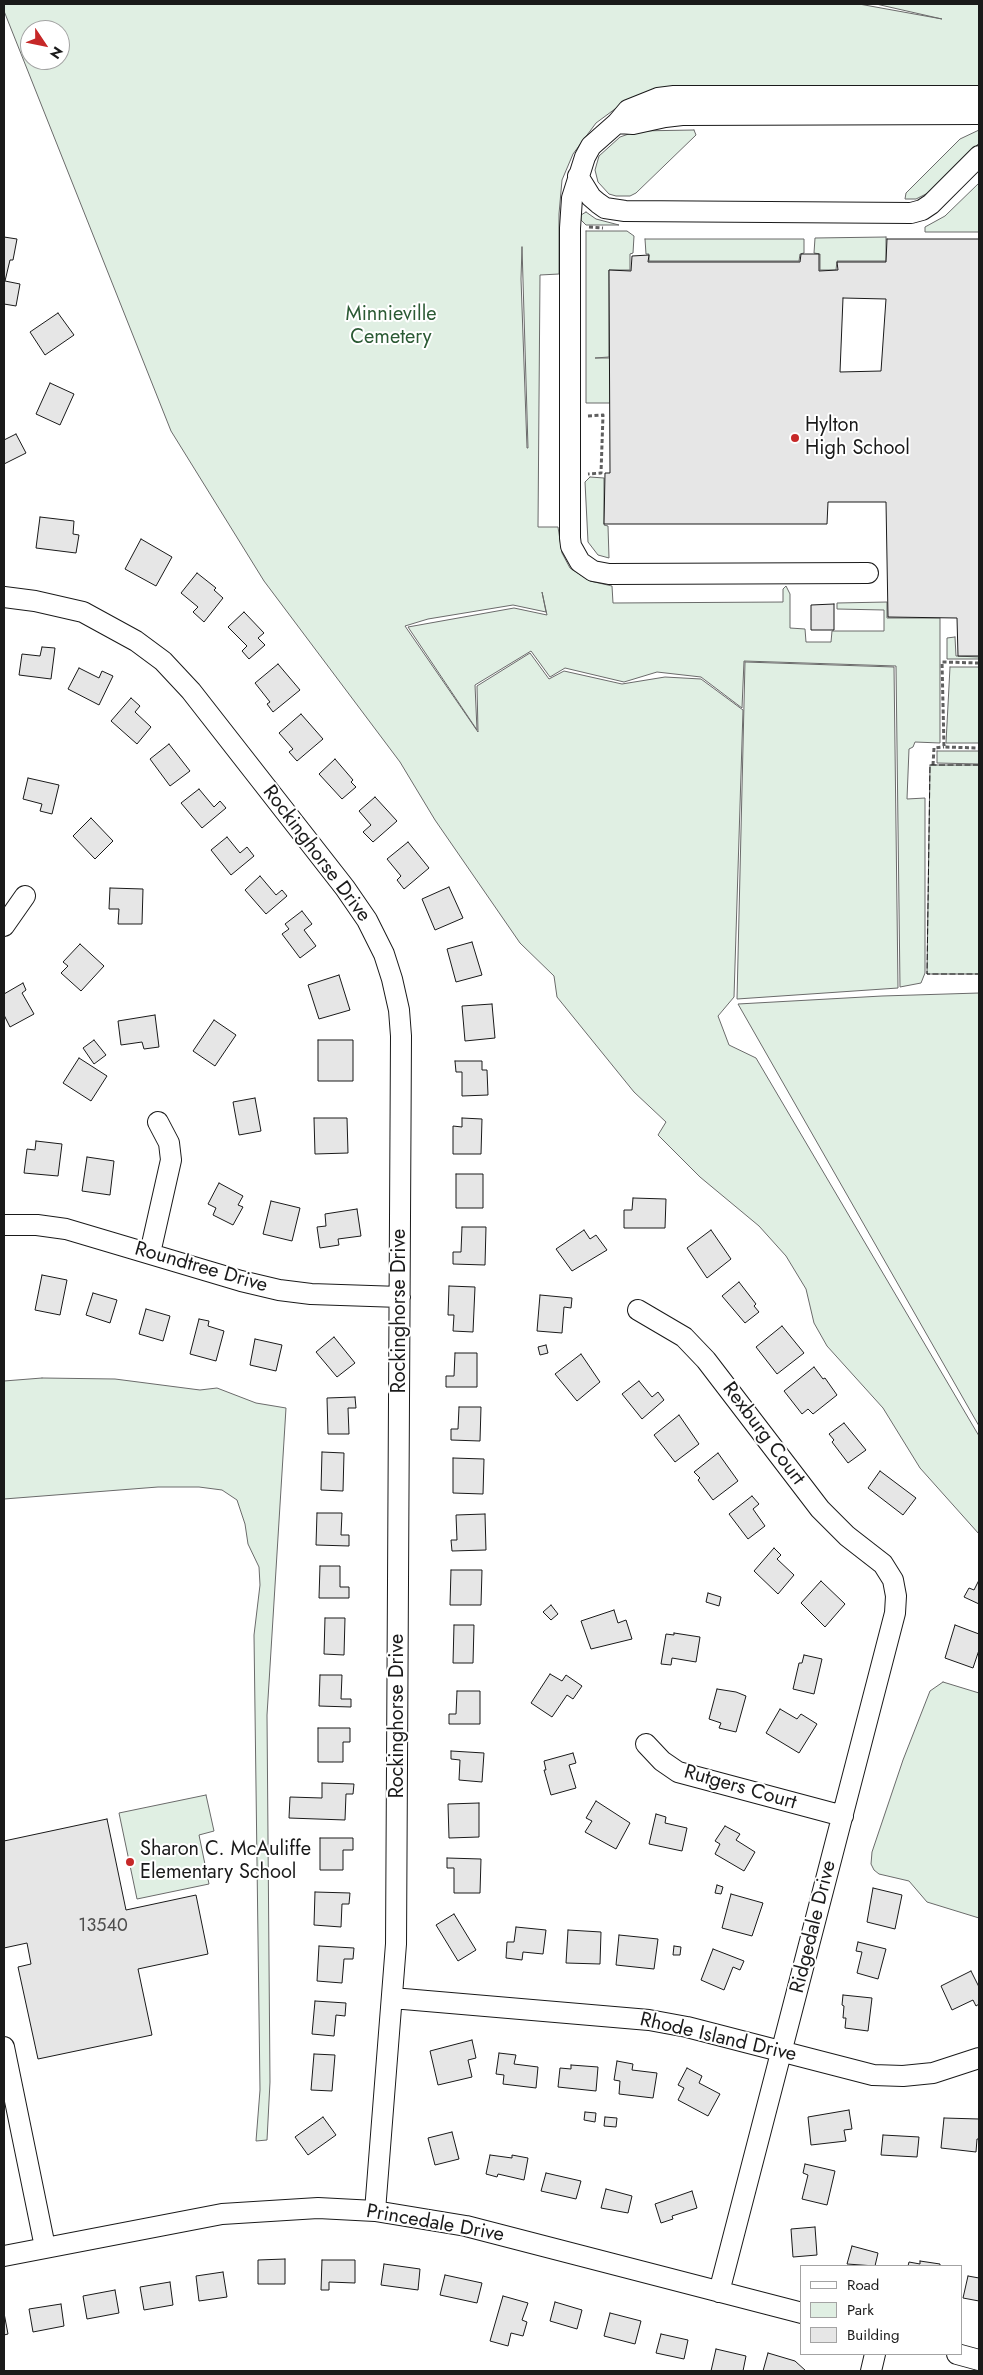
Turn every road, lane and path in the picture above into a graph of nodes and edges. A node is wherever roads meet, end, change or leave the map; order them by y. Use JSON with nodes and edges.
{"nodes":[{"id":1,"x":979,"y":96,"type":"edge"},
{"id":2,"x":979,"y":114,"type":"edge"},
{"id":3,"x":617,"y":123,"type":"junction"},
{"id":4,"x":979,"y":156,"type":"edge"},
{"id":5,"x":578,"y":176,"type":"junction"},
{"id":6,"x":584,"y":227,"type":"dead end"},
{"id":7,"x":613,"y":228,"type":"dead end"},
{"id":8,"x":583,"y":416,"type":"dead end"},
{"id":9,"x":584,"y":474,"type":"dead end"},
{"id":10,"x":868,"y":573,"type":"dead end"},
{"id":11,"x":4,"y":597,"type":"edge"},
{"id":12,"x":979,"y":663,"type":"edge"},
{"id":13,"x":944,"y":747,"type":"junction"},
{"id":14,"x":979,"y":748,"type":"edge"},
{"id":15,"x":933,"y":765,"type":"dead end"},
{"id":16,"x":25,"y":896,"type":"dead end"},
{"id":17,"x":4,"y":926,"type":"edge"},
{"id":18,"x":158,"y":1122,"type":"dead end"},
{"id":19,"x":4,"y":1225,"type":"edge"},
{"id":20,"x":150,"y":1253,"type":"junction"},
{"id":21,"x":400,"y":1297,"type":"junction"},
{"id":22,"x":638,"y":1310,"type":"dead end"},
{"id":23,"x":883,"y":1564,"type":"joint"},
{"id":24,"x":646,"y":1744,"type":"dead end"},
{"id":25,"x":843,"y":1816,"type":"junction"},
{"id":26,"x":392,"y":1998,"type":"junction"},
{"id":27,"x":4,"y":2047,"type":"edge"},
{"id":28,"x":782,"y":2052,"type":"junction"},
{"id":29,"x":979,"y":2058,"type":"edge"},
{"id":30,"x":12,"y":2128,"type":"edge"},
{"id":31,"x":375,"y":2211,"type":"junction"},
{"id":32,"x":46,"y":2247,"type":"junction"},
{"id":33,"x":4,"y":2256,"type":"edge"},
{"id":34,"x":719,"y":2292,"type":"junction"},
{"id":35,"x":800,"y":2312,"type":"edge"},
{"id":36,"x":875,"y":2355,"type":"edge"},
{"id":37,"x":960,"y":2355,"type":"edge"},
{"id":38,"x":979,"y":2360,"type":"edge"},
{"id":39,"x":871,"y":2371,"type":"edge"}],
"edges":[{"from":1,"to":3,"type":"street"},
{"from":2,"to":3,"type":"street"},
{"from":3,"to":5,"type":"street"},
{"from":4,"to":5,"type":"street"},
{"from":5,"to":10,"type":"street"},
{"from":6,"to":7,"type":"path"},
{"from":8,"to":9,"type":"path"},
{"from":11,"to":21,"type":"street","name":"Rockinghorse Drive"},
{"from":12,"to":13,"type":"path"},
{"from":13,"to":14,"type":"path"},
{"from":13,"to":15,"type":"path"},
{"from":16,"to":17,"type":"street"},
{"from":18,"to":20,"type":"street"},
{"from":19,"to":20,"type":"street","name":"Roundtree Drive"},
{"from":20,"to":21,"type":"street","name":"Roundtree Drive"},
{"from":21,"to":26,"type":"street","name":"Rockinghorse Drive"},
{"from":22,"to":23,"type":"street","name":"Rexburg Court"},
{"from":23,"to":25,"type":"street","name":"Ridgedale Drive"},
{"from":24,"to":25,"type":"street","name":"Rutgers Court"},
{"from":25,"to":28,"type":"street","name":"Ridgedale Drive"},
{"from":26,"to":28,"type":"street","name":"Rhode Island Drive"},
{"from":26,"to":31,"type":"street","name":"Rockinghorse Drive"},
{"from":27,"to":30,"type":"street"},
{"from":28,"to":29,"type":"street","name":"Rhode Island Drive"},
{"from":28,"to":34,"type":"street","name":"Ridgedale Drive"},
{"from":30,"to":32,"type":"street"},
{"from":31,"to":32,"type":"street","name":"Princedale Drive"},
{"from":31,"to":34,"type":"street","name":"Princedale Drive"},
{"from":32,"to":33,"type":"street","name":"Princedale Drive"},
{"from":34,"to":35,"type":"street","name":"Princedale Drive"},
{"from":36,"to":39,"type":"street"},
{"from":37,"to":38,"type":"street"}]}
